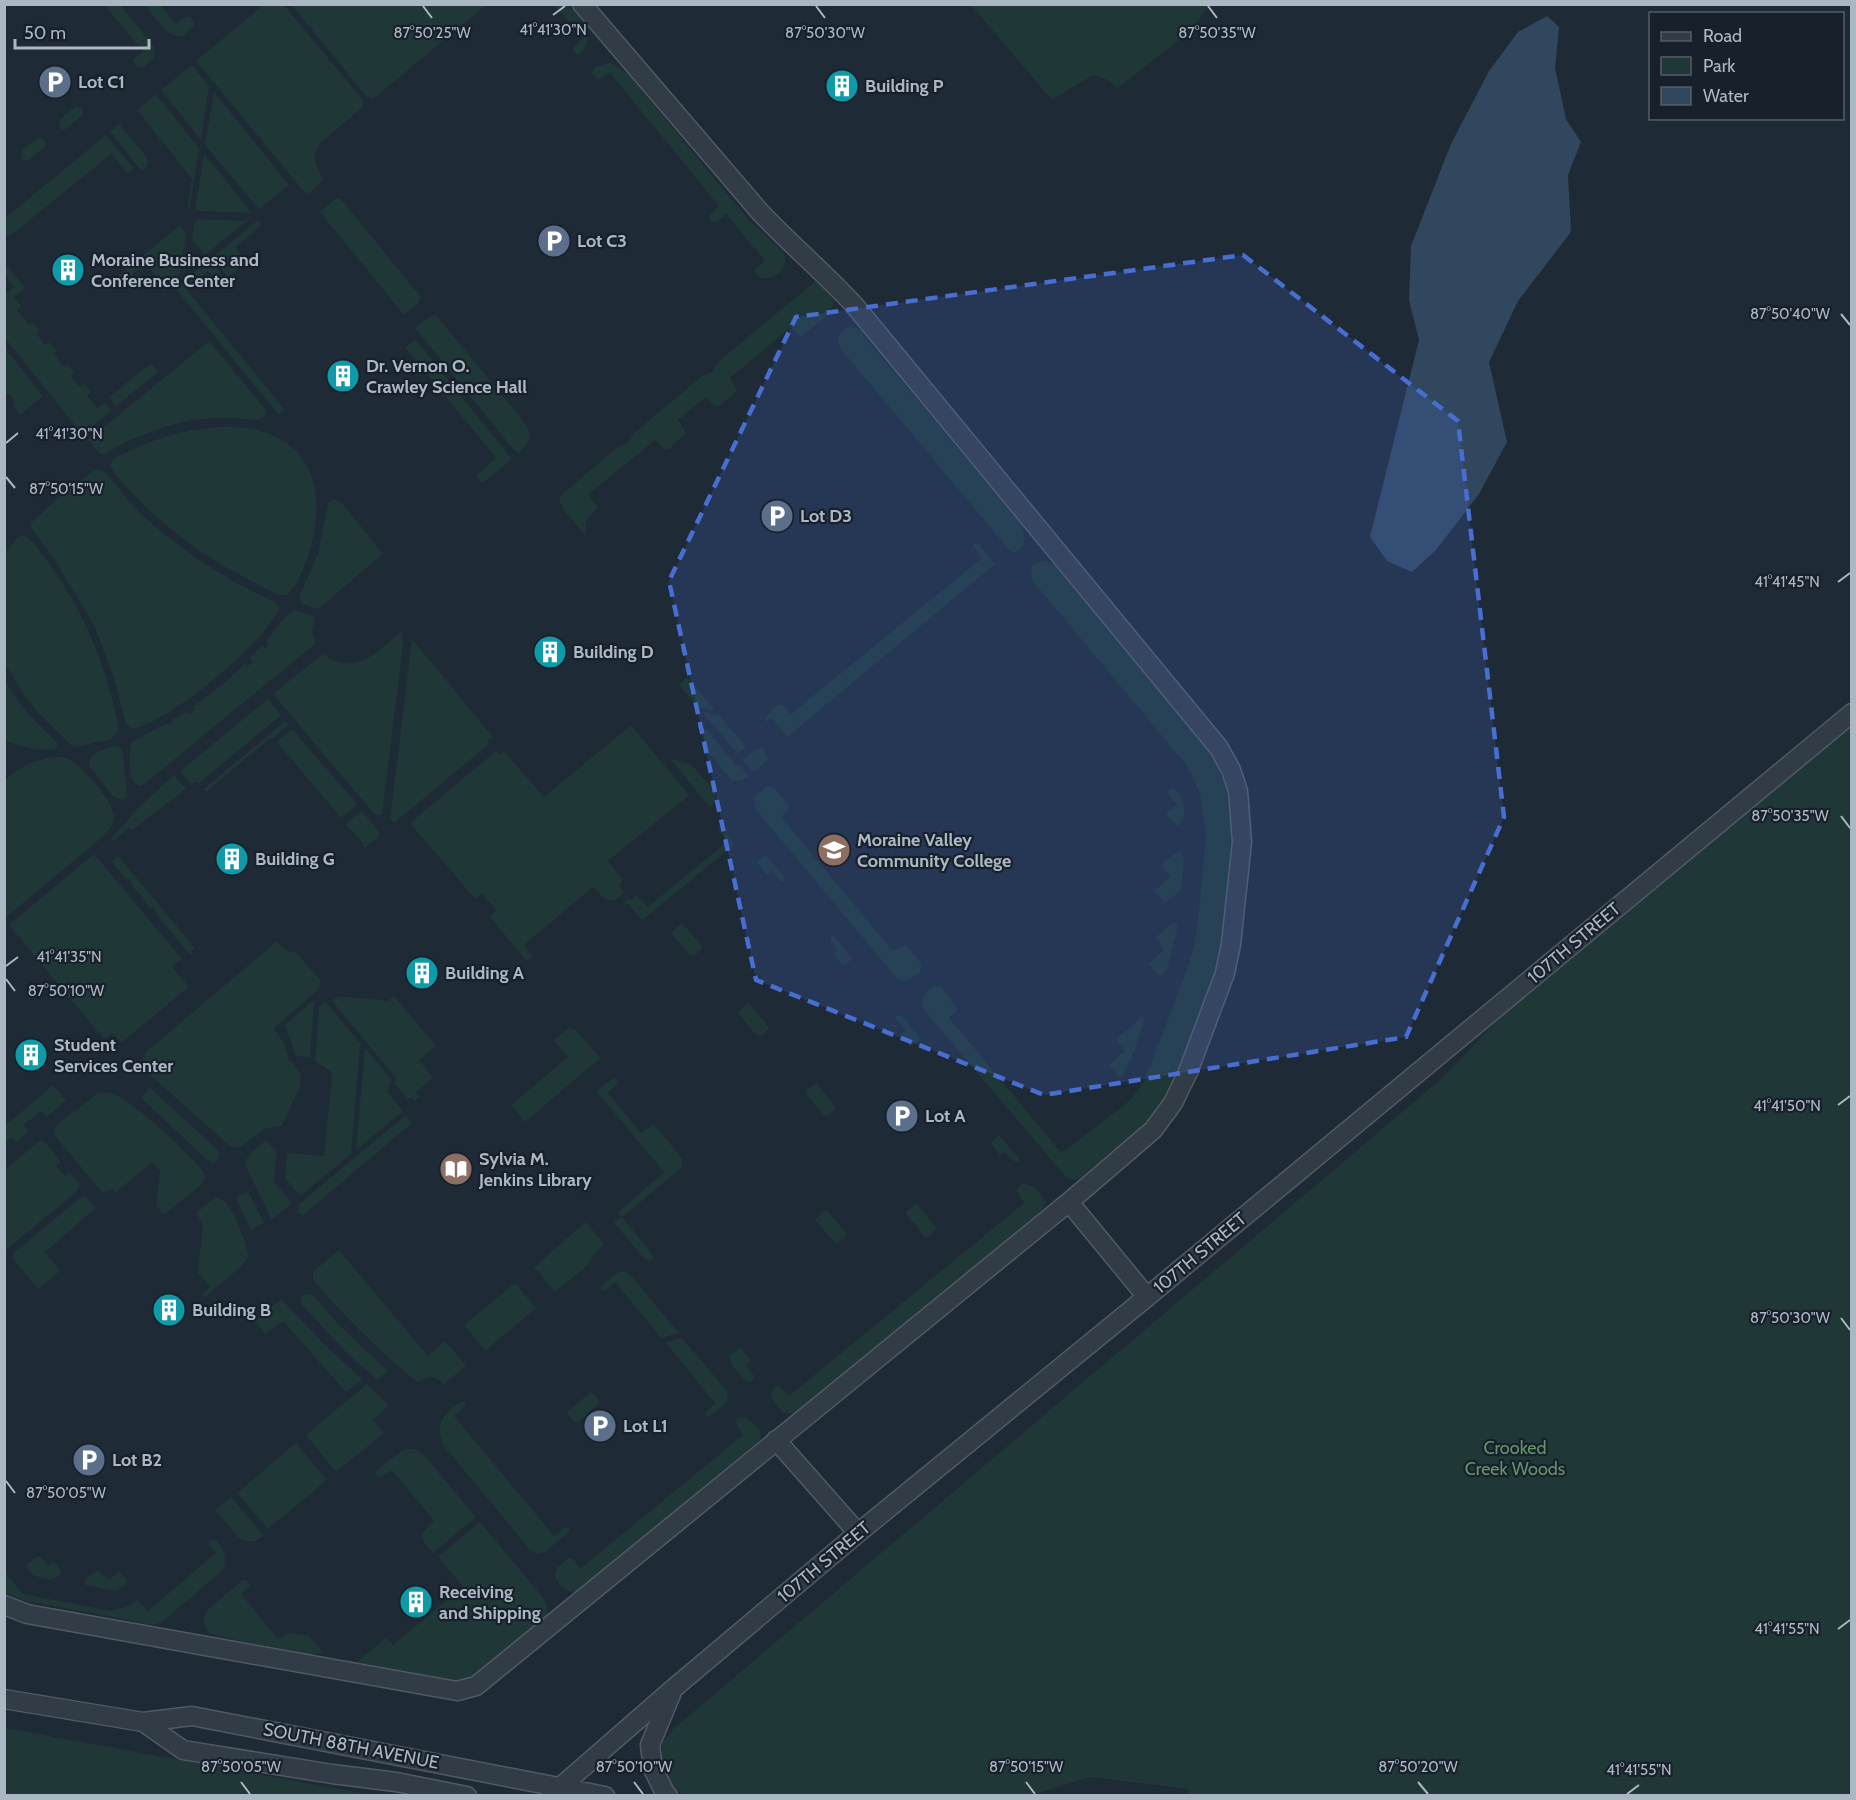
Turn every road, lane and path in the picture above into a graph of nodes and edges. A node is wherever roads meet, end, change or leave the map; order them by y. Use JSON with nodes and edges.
{"nodes":[{"id":1,"x":582,"y":4,"type":"edge"},
{"id":2,"x":1851,"y":713,"type":"edge"},
{"id":3,"x":1069,"y":1202,"type":"junction"},
{"id":4,"x":1147,"y":1297,"type":"junction"},
{"id":5,"x":776,"y":1440,"type":"junction"},
{"id":6,"x":858,"y":1533,"type":"junction"},
{"id":7,"x":4,"y":1605,"type":"edge"},
{"id":8,"x":674,"y":1688,"type":"junction"},
{"id":9,"x":4,"y":1699,"type":"edge"},
{"id":10,"x":143,"y":1722,"type":"junction"},
{"id":11,"x":396,"y":1782,"type":"junction"},
{"id":12,"x":555,"y":1792,"type":"edge"},
{"id":13,"x":417,"y":1796,"type":"edge"},
{"id":14,"x":467,"y":1796,"type":"edge"},
{"id":15,"x":604,"y":1796,"type":"edge"},
{"id":16,"x":668,"y":1796,"type":"edge"}],
"edges":[{"from":1,"to":3,"type":"street"},
{"from":2,"to":4,"type":"street","name":"107TH STREET"},
{"from":3,"to":4,"type":"street"},
{"from":3,"to":5,"type":"street"},
{"from":4,"to":6,"type":"street","name":"107TH STREET"},
{"from":5,"to":6,"type":"street"},
{"from":5,"to":7,"type":"street"},
{"from":6,"to":8,"type":"street","name":"107TH STREET"},
{"from":8,"to":12,"type":"street","name":"107TH STREET"},
{"from":8,"to":16,"type":"street"},
{"from":9,"to":10,"type":"street","name":"SOUTH 88TH AVENUE"},
{"from":10,"to":11,"type":"street","name":"SOUTH 88TH AVENUE"},
{"from":10,"to":12,"type":"street","name":"SOUTH 88TH AVENUE"},
{"from":11,"to":13,"type":"street"},
{"from":11,"to":14,"type":"street","name":"SOUTH 88TH AVENUE"},
{"from":12,"to":15,"type":"street","name":"SOUTH 88TH AVENUE"}]}
